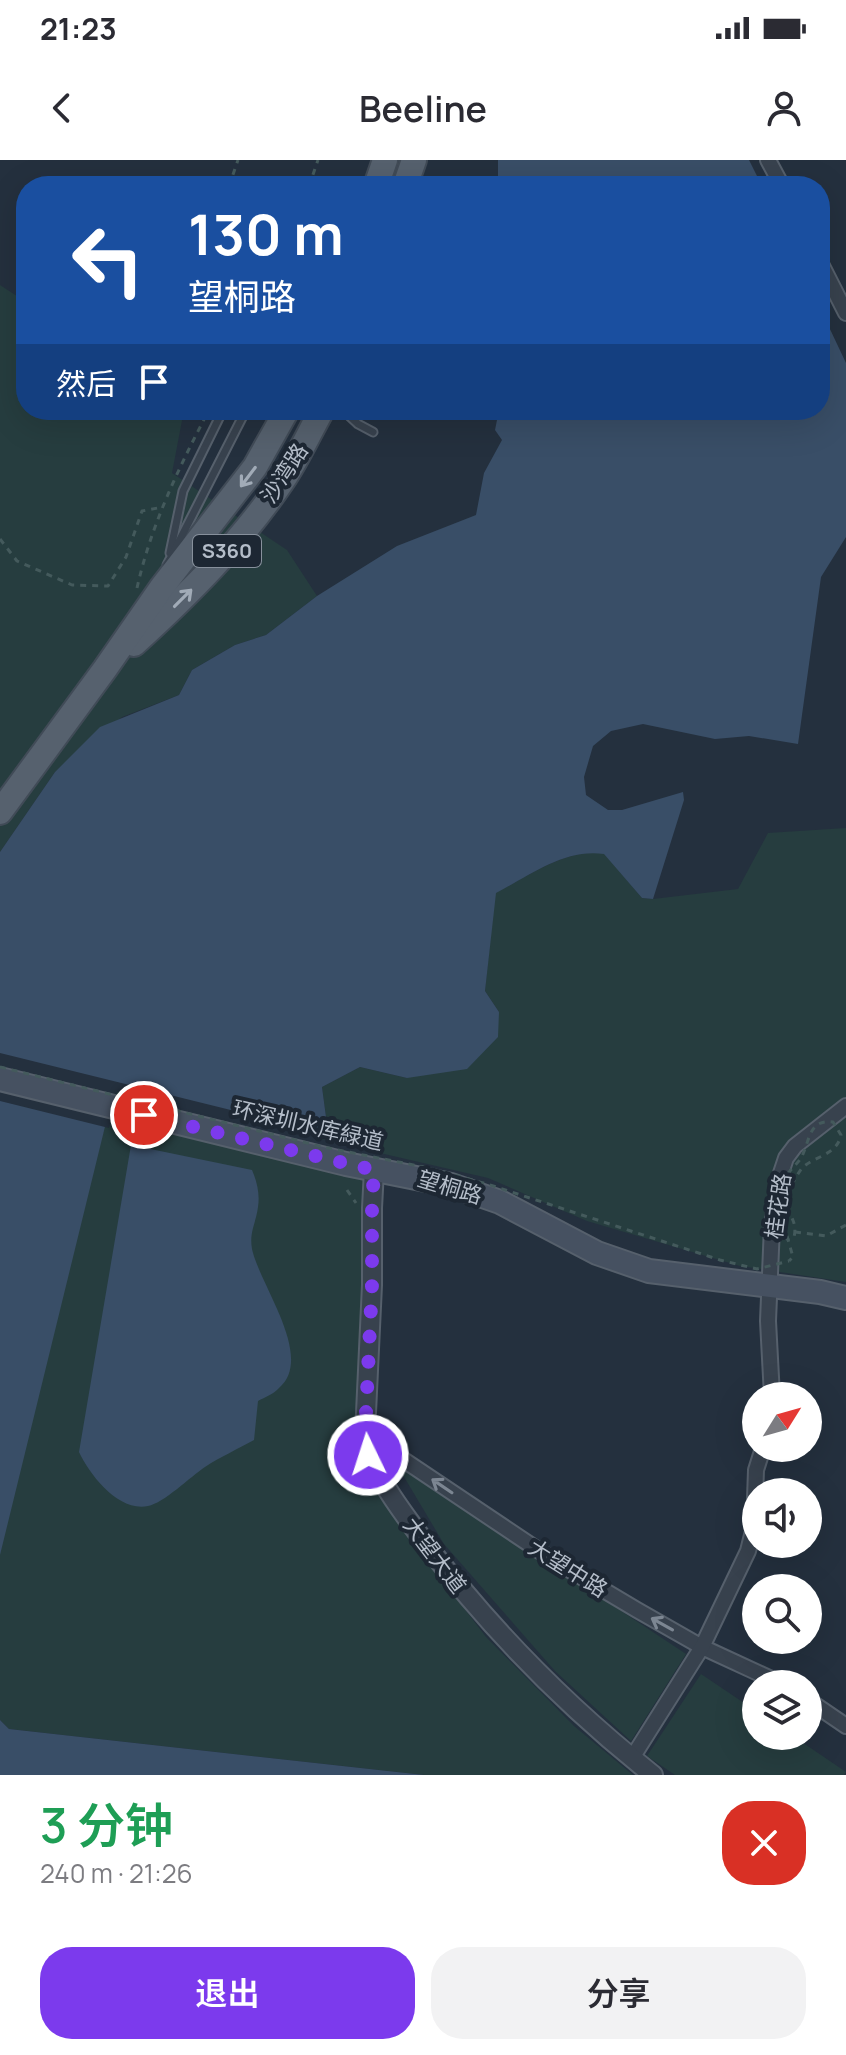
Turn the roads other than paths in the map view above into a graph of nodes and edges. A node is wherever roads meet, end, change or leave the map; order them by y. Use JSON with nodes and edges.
{"nodes":[{"id":1,"x":830,"y":277,"type":"edge"},
{"id":2,"x":842,"y":295,"type":"edge"},
{"id":3,"x":846,"y":313,"type":"edge"},
{"id":4,"x":218,"y":420,"type":"edge"},
{"id":5,"x":241,"y":420,"type":"edge"},
{"id":6,"x":281,"y":420,"type":"edge"},
{"id":7,"x":316,"y":420,"type":"edge"},
{"id":8,"x":354,"y":420,"type":"edge"},
{"id":9,"x":373,"y":432,"type":"dead end"},
{"id":10,"x":203,"y":535,"type":"junction"},
{"id":11,"x":224,"y":554,"type":"junction"},
{"id":12,"x":169,"y":557,"type":"junction"},
{"id":13,"x":162,"y":587,"type":"junction"},
{"id":14,"x":105,"y":669,"type":"junction"},
{"id":15,"x":0,"y":812,"type":"edge"},
{"id":16,"x":0,"y":1079,"type":"edge"},
{"id":17,"x":846,"y":1106,"type":"edge"},
{"id":18,"x":374,"y":1170,"type":"junction"},
{"id":19,"x":771,"y":1285,"type":"junction"},
{"id":20,"x":846,"y":1298,"type":"edge"},
{"id":21,"x":771,"y":1382,"type":"edge"},
{"id":22,"x":365,"y":1434,"type":"junction"},
{"id":23,"x":759,"y":1462,"type":"edge"},
{"id":24,"x":702,"y":1647,"type":"junction"},
{"id":25,"x":752,"y":1670,"type":"edge"},
{"id":26,"x":822,"y":1710,"type":"edge"},
{"id":27,"x":846,"y":1726,"type":"edge"},
{"id":28,"x":632,"y":1758,"type":"junction"},
{"id":29,"x":653,"y":1775,"type":"edge"}],
"edges":[{"from":1,"to":2,"type":"street"},
{"from":2,"to":3,"type":"street"},
{"from":4,"to":12,"type":"lane"},
{"from":5,"to":12,"type":"lane"},
{"from":6,"to":10,"type":"main road","name":"沙湾路","number":"S360","one_way":true},
{"from":7,"to":11,"type":"main road","name":"沙湾路","number":"S360"},
{"from":8,"to":9,"type":"lane"},
{"from":10,"to":11,"type":"main road"},
{"from":10,"to":13,"type":"main road","name":"沙湾路","number":"S360"},
{"from":14,"to":11,"type":"main road","name":"沙湾路","number":"S360","one_way":true},
{"from":12,"to":13,"type":"lane"},
{"from":13,"to":14,"type":"main road","name":"沙湾路","number":"S360"},
{"from":14,"to":15,"type":"main road","name":"沙湾路","number":"S360"},
{"from":16,"to":18,"type":"main road","name":"望桐路"},
{"from":17,"to":19,"type":"street","name":"桂花路"},
{"from":18,"to":19,"type":"main road","name":"望桐路"},
{"from":18,"to":22,"type":"street","name":"大望大道"},
{"from":19,"to":20,"type":"main road","name":"望桐路"},
{"from":19,"to":21,"type":"street","name":"桂花路"},
{"from":24,"to":22,"type":"street","name":"大望中路","one_way":true},
{"from":22,"to":28,"type":"street","name":"大望大道"},
{"from":23,"to":24,"type":"street"},
{"from":24,"to":25,"type":"street","name":"大望中路"},
{"from":24,"to":28,"type":"street"},
{"from":26,"to":27,"type":"street"},
{"from":28,"to":29,"type":"street","name":"大望大道"}]}
